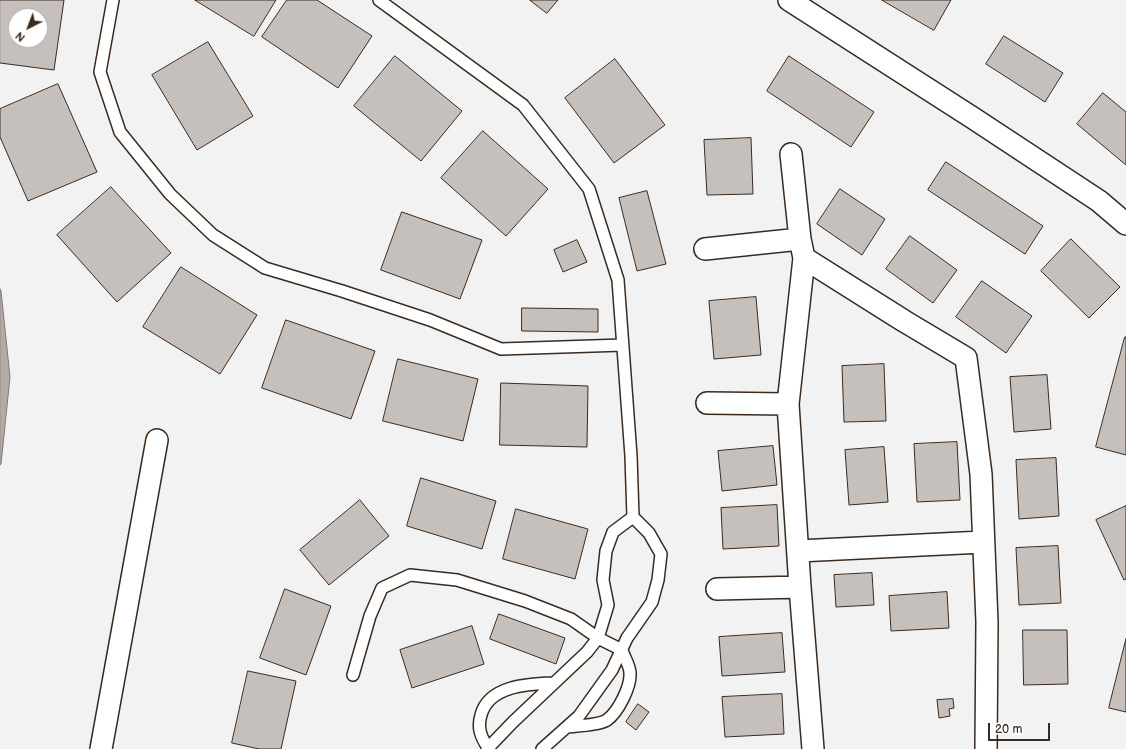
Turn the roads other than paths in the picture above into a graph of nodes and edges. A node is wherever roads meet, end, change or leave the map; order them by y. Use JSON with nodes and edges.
{"nodes":[{"id":1,"x":113,"y":0,"type":"edge"},
{"id":2,"x":379,"y":0,"type":"edge"},
{"id":3,"x":788,"y":0,"type":"edge"},
{"id":4,"x":791,"y":154,"type":"dead end"},
{"id":5,"x":1126,"y":224,"type":"edge"},
{"id":6,"x":705,"y":249,"type":"dead end"},
{"id":7,"x":802,"y":249,"type":"junction"},
{"id":8,"x":623,"y":345,"type":"junction"},
{"id":9,"x":707,"y":403,"type":"dead end"},
{"id":10,"x":788,"y":404,"type":"junction"},
{"id":11,"x":157,"y":440,"type":"dead end"},
{"id":12,"x":633,"y":517,"type":"junction"},
{"id":13,"x":983,"y":542,"type":"junction"},
{"id":14,"x":798,"y":551,"type":"junction"},
{"id":15,"x":800,"y":587,"type":"junction"},
{"id":16,"x":717,"y":588,"type":"dead end"},
{"id":17,"x":598,"y":638,"type":"junction"},
{"id":18,"x":622,"y":650,"type":"junction"},
{"id":19,"x":353,"y":675,"type":"dead end"},
{"id":20,"x":554,"y":683,"type":"junction"},
{"id":21,"x":567,"y":726,"type":"junction"},
{"id":22,"x":100,"y":749,"type":"edge"},
{"id":23,"x":488,"y":749,"type":"edge"},
{"id":24,"x":542,"y":749,"type":"edge"},
{"id":25,"x":813,"y":749,"type":"edge"},
{"id":26,"x":986,"y":749,"type":"edge"}],
"edges":[{"from":1,"to":8,"type":"lane"},
{"from":2,"to":8,"type":"lane"},
{"from":3,"to":5,"type":"street"},
{"from":4,"to":7,"type":"street"},
{"from":6,"to":7,"type":"street"},
{"from":7,"to":10,"type":"street"},
{"from":7,"to":13,"type":"street"},
{"from":8,"to":12,"type":"lane"},
{"from":9,"to":10,"type":"street"},
{"from":10,"to":14,"type":"street"},
{"from":11,"to":22,"type":"street"},
{"from":12,"to":17,"type":"lane"},
{"from":12,"to":18,"type":"lane"},
{"from":13,"to":14,"type":"street"},
{"from":13,"to":26,"type":"street"},
{"from":14,"to":15,"type":"street"},
{"from":15,"to":16,"type":"street"},
{"from":15,"to":25,"type":"street"},
{"from":17,"to":18,"type":"lane"},
{"from":17,"to":19,"type":"lane"},
{"from":17,"to":20,"type":"lane"},
{"from":18,"to":21,"type":"lane"},
{"from":18,"to":21,"type":"lane"},
{"from":20,"to":23,"type":"lane"},
{"from":20,"to":23,"type":"lane"},
{"from":21,"to":24,"type":"lane"}]}
